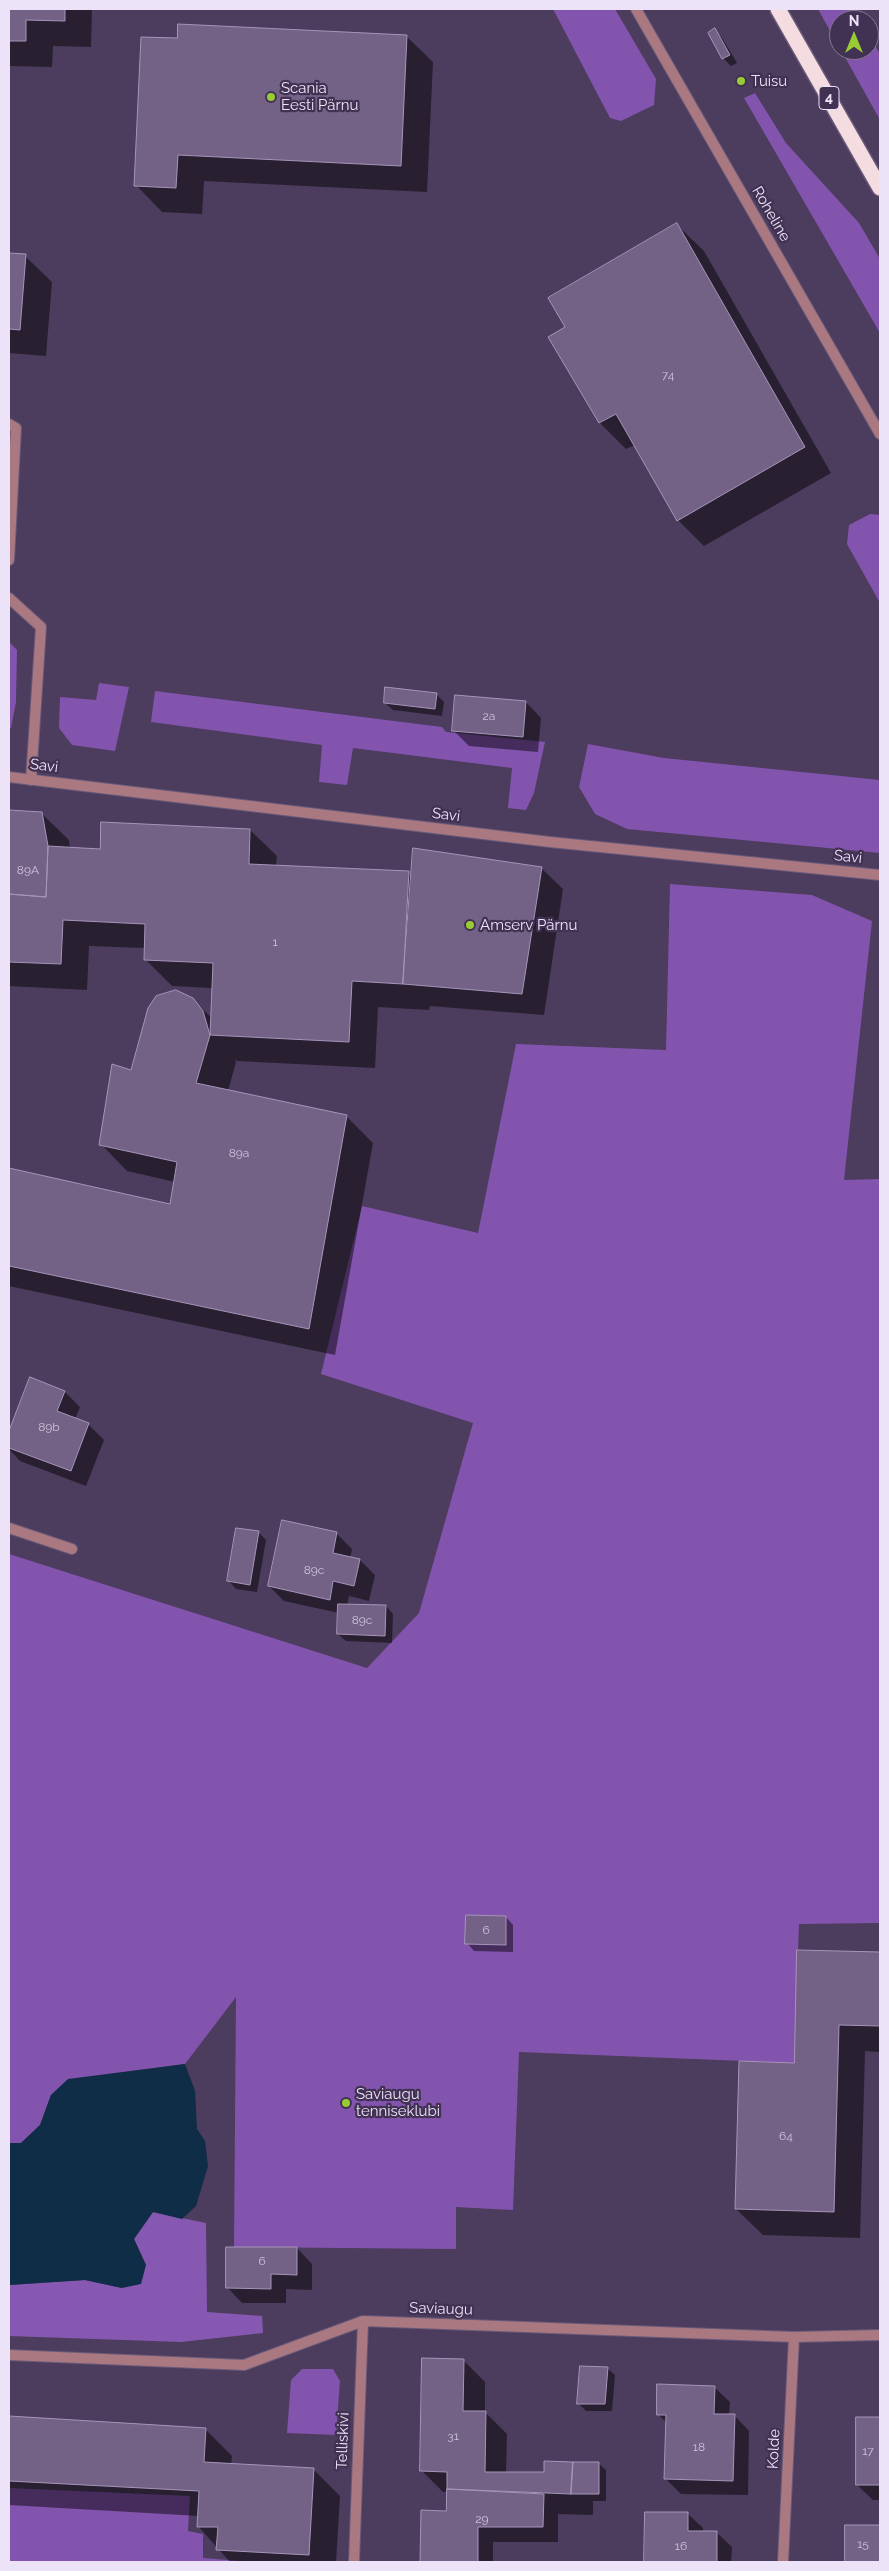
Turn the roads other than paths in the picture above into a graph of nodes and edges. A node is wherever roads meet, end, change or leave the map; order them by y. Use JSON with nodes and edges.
{"nodes":[{"id":1,"x":636,"y":9,"type":"edge"},
{"id":2,"x":778,"y":9,"type":"edge"},
{"id":3,"x":880,"y":188,"type":"edge"},
{"id":4,"x":9,"y":424,"type":"edge"},
{"id":5,"x":880,"y":434,"type":"edge"},
{"id":6,"x":9,"y":560,"type":"edge"},
{"id":7,"x":9,"y":598,"type":"edge"},
{"id":8,"x":9,"y":777,"type":"edge"},
{"id":9,"x":31,"y":780,"type":"junction"},
{"id":10,"x":880,"y":875,"type":"edge"},
{"id":11,"x":9,"y":1528,"type":"edge"},
{"id":12,"x":72,"y":1549,"type":"dead end"},
{"id":13,"x":363,"y":2321,"type":"junction"},
{"id":14,"x":880,"y":2335,"type":"edge"},
{"id":15,"x":794,"y":2337,"type":"junction"},
{"id":16,"x":9,"y":2354,"type":"edge"},
{"id":17,"x":354,"y":2562,"type":"edge"},
{"id":18,"x":783,"y":2562,"type":"edge"}],
"edges":[{"from":1,"to":5,"type":"street","name":"Roheline"},
{"from":2,"to":3,"type":"highway","number":"4"},
{"from":4,"to":6,"type":"street"},
{"from":7,"to":9,"type":"street"},
{"from":8,"to":9,"type":"street","name":"Savi"},
{"from":9,"to":10,"type":"street","name":"Savi"},
{"from":11,"to":12,"type":"street"},
{"from":13,"to":15,"type":"street","name":"Saviaugu"},
{"from":13,"to":16,"type":"street","name":"Saviaugu"},
{"from":13,"to":17,"type":"street","name":"Telliskivi"},
{"from":14,"to":15,"type":"street","name":"Saviaugu"},
{"from":15,"to":18,"type":"street","name":"Kolde"}]}
